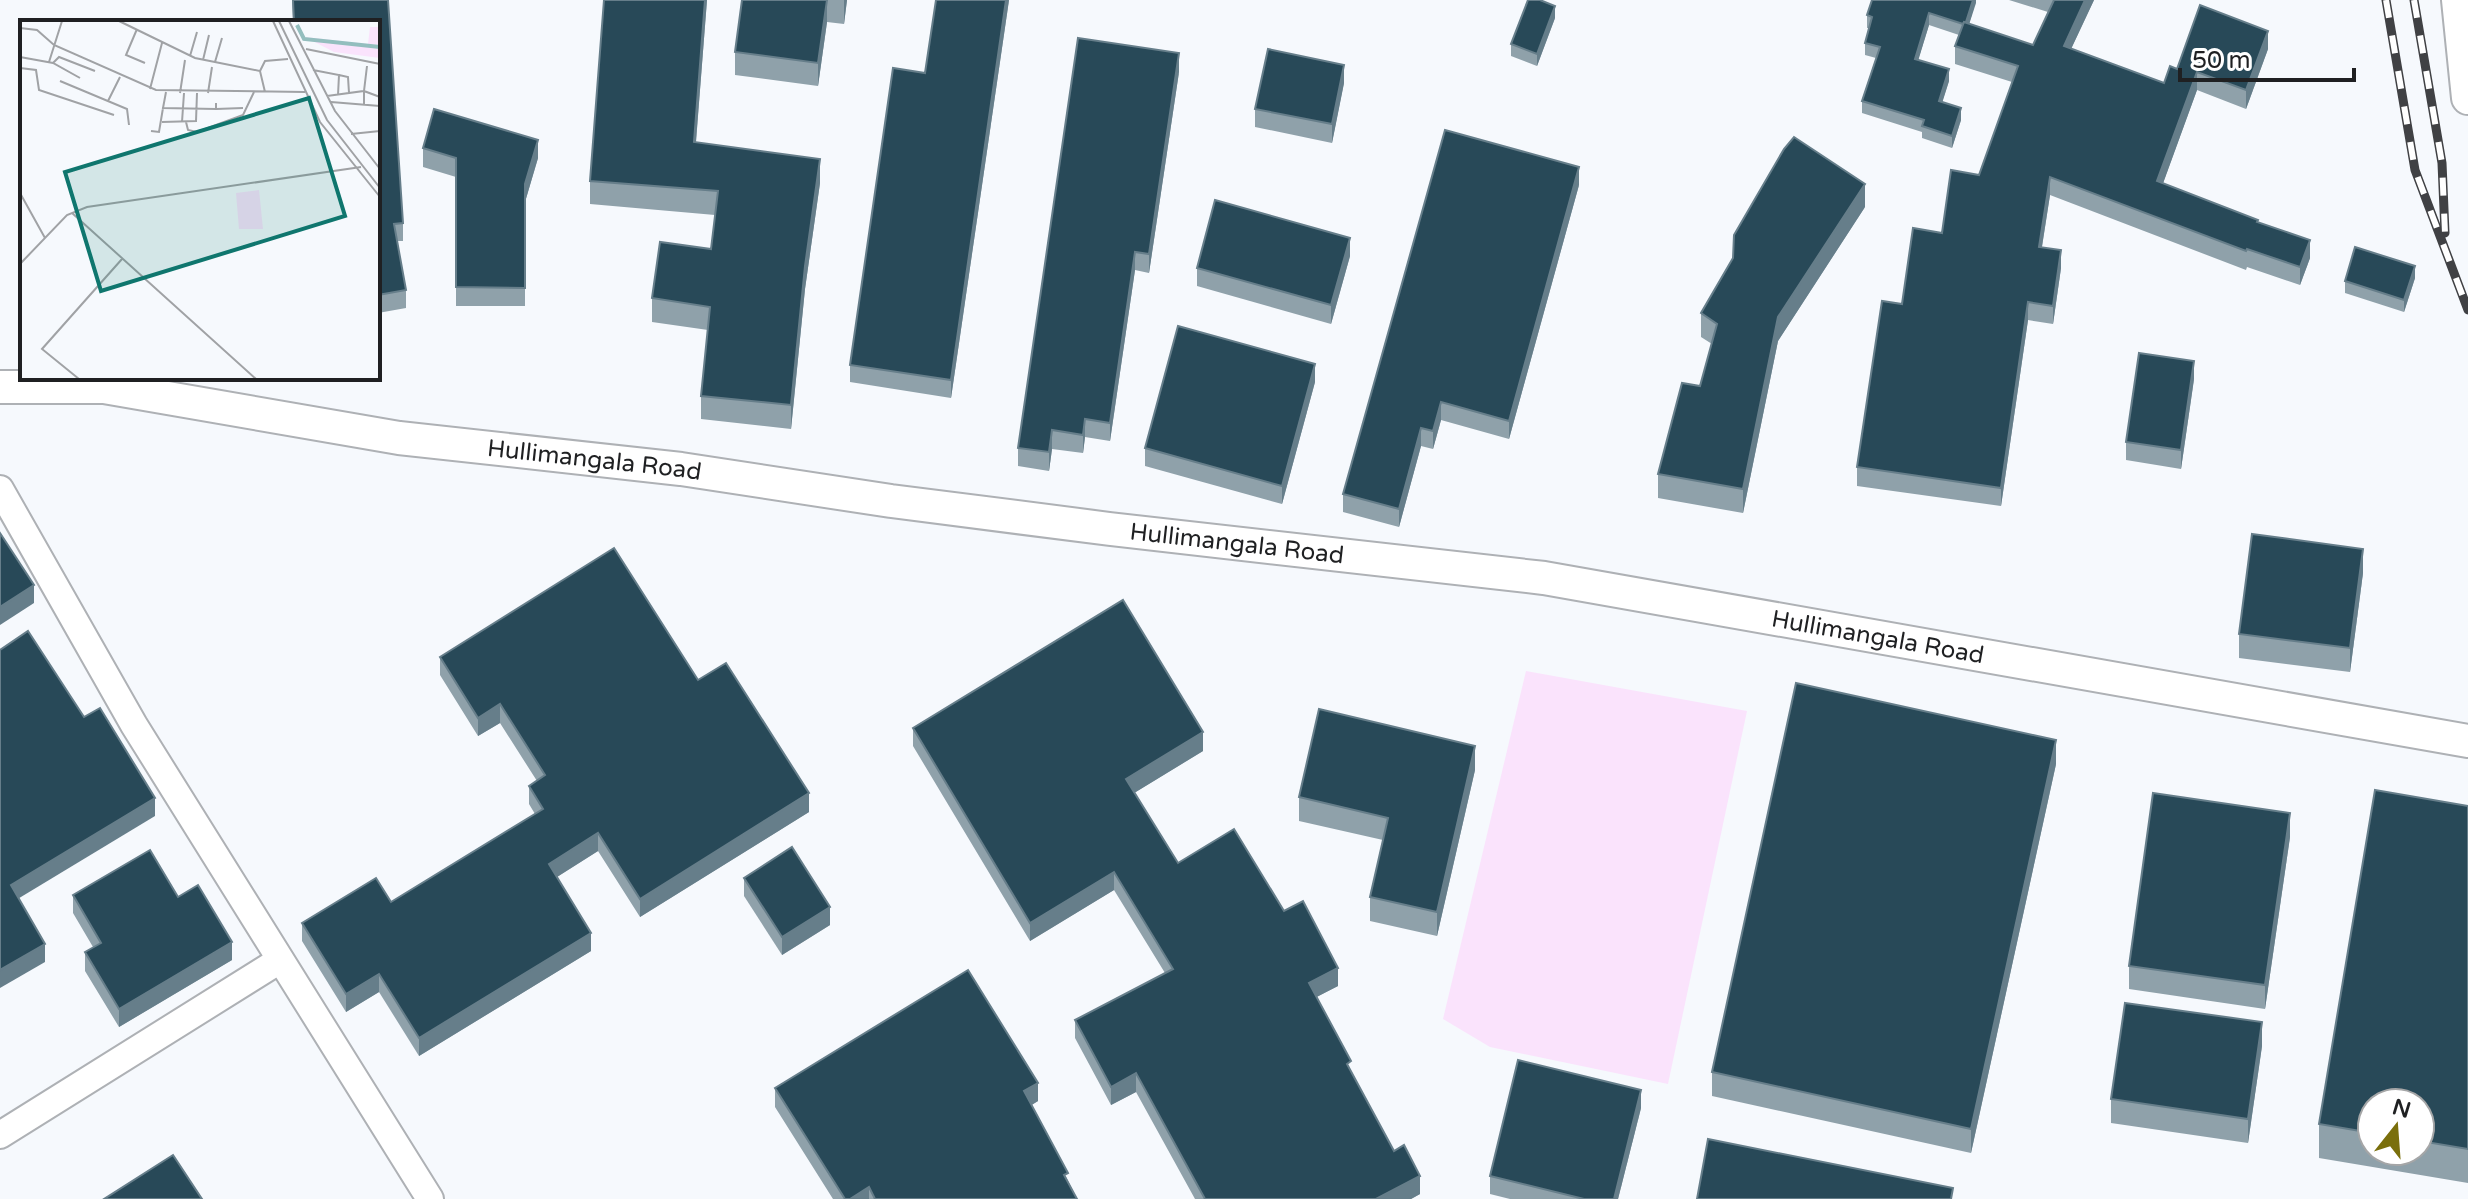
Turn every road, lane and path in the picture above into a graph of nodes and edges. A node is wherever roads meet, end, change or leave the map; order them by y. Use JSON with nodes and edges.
{"nodes":[{"id":1,"x":2458,"y":0,"type":"edge"},
{"id":2,"x":2468,"y":98,"type":"edge"},
{"id":3,"x":0,"y":387,"type":"edge"},
{"id":4,"x":0,"y":489,"type":"edge"},
{"id":5,"x":2468,"y":741,"type":"edge"},
{"id":6,"x":280,"y":960,"type":"junction"},
{"id":7,"x":0,"y":1135,"type":"edge"},
{"id":8,"x":430,"y":1199,"type":"edge"}],
"edges":[{"from":1,"to":2,"type":"street"},
{"from":3,"to":5,"type":"street","name":"Hullimangala Road"},
{"from":4,"to":6,"type":"street"},
{"from":6,"to":7,"type":"street"},
{"from":6,"to":8,"type":"street"}]}
